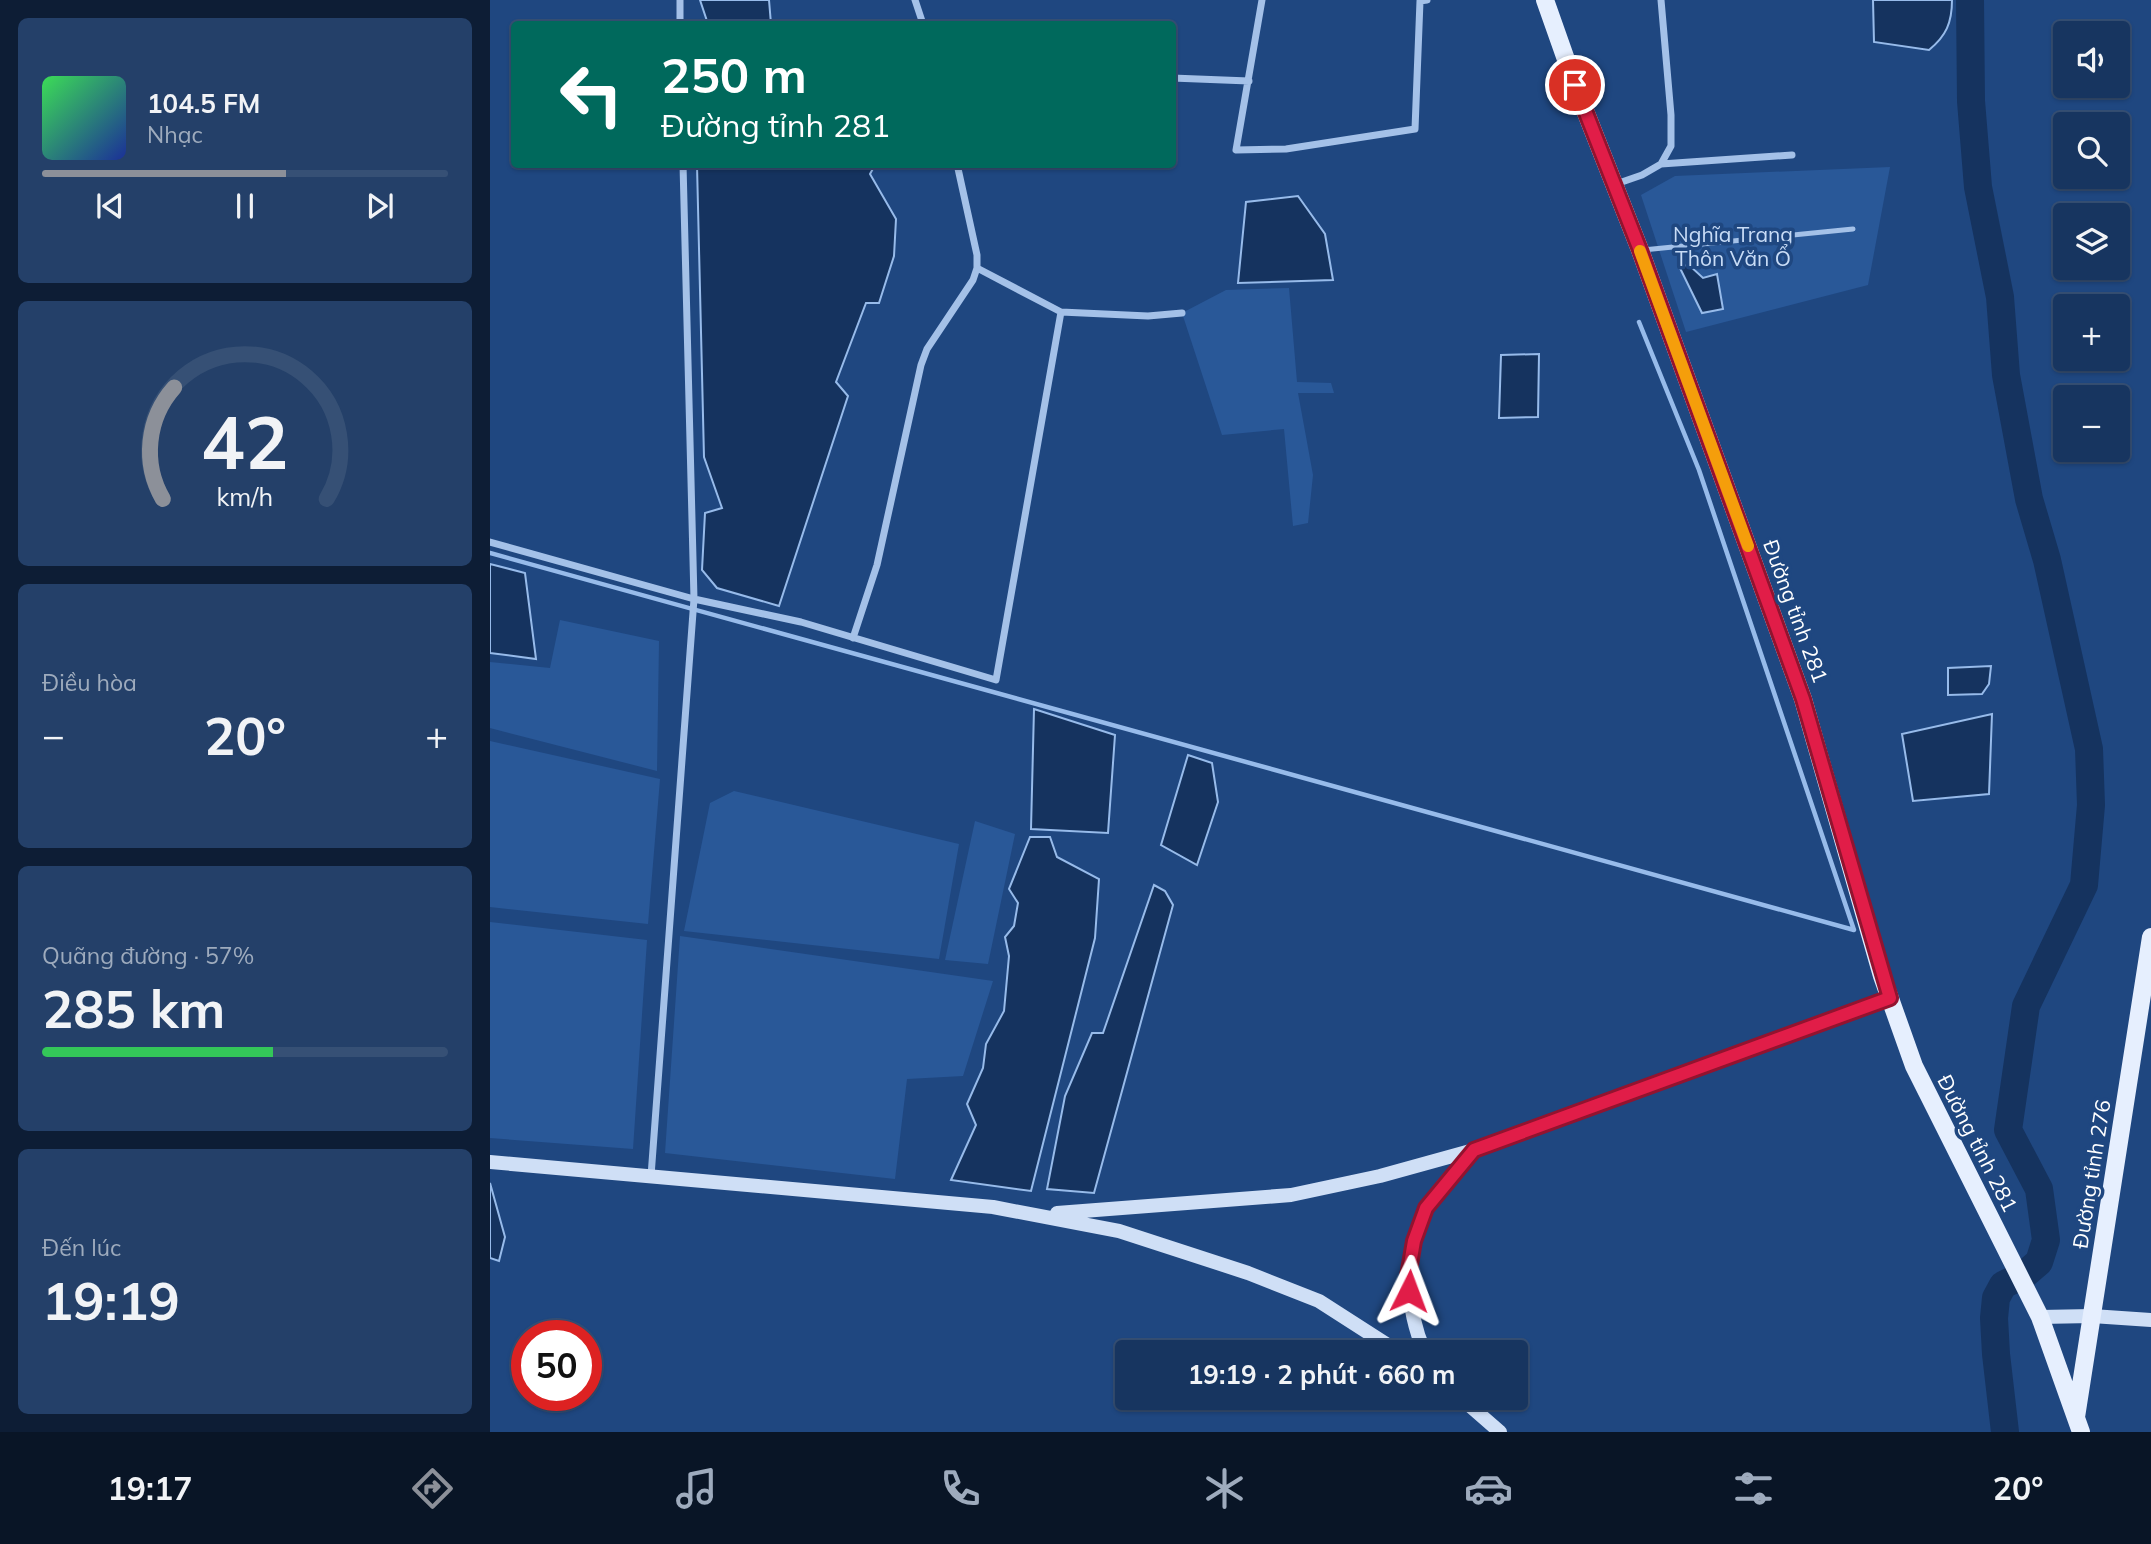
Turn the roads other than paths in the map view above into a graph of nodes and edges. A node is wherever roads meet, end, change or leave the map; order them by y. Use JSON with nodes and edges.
{"nodes":[{"id":1,"x":680,"y":0,"type":"edge"},
{"id":2,"x":915,"y":0,"type":"edge"},
{"id":3,"x":1262,"y":0,"type":"edge"},
{"id":4,"x":1427,"y":0,"type":"edge"},
{"id":5,"x":1545,"y":0,"type":"edge"},
{"id":6,"x":1661,"y":0,"type":"edge"},
{"id":7,"x":680,"y":21,"type":"edge"},
{"id":8,"x":922,"y":21,"type":"edge"},
{"id":9,"x":1176,"y":78,"type":"edge"},
{"id":10,"x":1249,"y":81,"type":"junction"},
{"id":11,"x":1792,"y":155,"type":"dead end"},
{"id":12,"x":1661,"y":164,"type":"junction"},
{"id":13,"x":684,"y":168,"type":"edge"},
{"id":14,"x":958,"y":168,"type":"edge"},
{"id":15,"x":1615,"y":184,"type":"junction"},
{"id":16,"x":1853,"y":229,"type":"dead end"},
{"id":17,"x":1640,"y":250,"type":"junction"},
{"id":18,"x":977,"y":268,"type":"junction"},
{"id":19,"x":1061,"y":312,"type":"junction"},
{"id":20,"x":1182,"y":313,"type":"dead end"},
{"id":21,"x":490,"y":542,"type":"edge"},
{"id":22,"x":694,"y":599,"type":"junction"},
{"id":23,"x":852,"y":638,"type":"junction"},
{"id":24,"x":2151,"y":937,"type":"edge"},
{"id":25,"x":1890,"y":998,"type":"junction"},
{"id":26,"x":1474,"y":1150,"type":"junction"},
{"id":27,"x":490,"y":1162,"type":"edge"},
{"id":28,"x":651,"y":1176,"type":"junction"},
{"id":29,"x":1036,"y":1214,"type":"junction"},
{"id":30,"x":2036,"y":1309,"type":"junction"},
{"id":31,"x":2092,"y":1316,"type":"junction"},
{"id":32,"x":2151,"y":1320,"type":"edge"},
{"id":33,"x":1380,"y":1340,"type":"edge"},
{"id":34,"x":1420,"y":1340,"type":"edge"},
{"id":35,"x":1475,"y":1410,"type":"edge"},
{"id":36,"x":2077,"y":1427,"type":"edge"},
{"id":37,"x":1500,"y":1432,"type":"edge"}],
"edges":[{"from":1,"to":7,"type":"street"},
{"from":2,"to":8,"type":"street"},
{"from":3,"to":10,"type":"street"},
{"from":4,"to":10,"type":"street"},
{"from":5,"to":15,"type":"main road","name":"Đường tỉnh 281"},
{"from":6,"to":12,"type":"street"},
{"from":9,"to":10,"type":"street"},
{"from":11,"to":12,"type":"street"},
{"from":12,"to":15,"type":"street"},
{"from":13,"to":22,"type":"street"},
{"from":14,"to":18,"type":"street"},
{"from":15,"to":17,"type":"main road","name":"Đường tỉnh 281"},
{"from":16,"to":17,"type":"lane"},
{"from":17,"to":25,"type":"main road","name":"Đường tỉnh 281"},
{"from":18,"to":19,"type":"street"},
{"from":18,"to":23,"type":"street"},
{"from":19,"to":20,"type":"street"},
{"from":19,"to":23,"type":"street"},
{"from":21,"to":22,"type":"street"},
{"from":22,"to":23,"type":"street"},
{"from":22,"to":28,"type":"street"},
{"from":24,"to":31,"type":"main road","name":"Đường tỉnh 276"},
{"from":25,"to":26,"type":"main road"},
{"from":25,"to":30,"type":"main road","name":"Đường tỉnh 281"},
{"from":26,"to":29,"type":"main road"},
{"from":26,"to":34,"type":"main road"},
{"from":27,"to":28,"type":"main road"},
{"from":28,"to":29,"type":"main road"},
{"from":29,"to":33,"type":"main road"},
{"from":30,"to":31,"type":"main road"},
{"from":30,"to":36,"type":"main road"},
{"from":31,"to":32,"type":"main road"},
{"from":31,"to":36,"type":"main road","name":"Đường tỉnh 276"},
{"from":35,"to":37,"type":"main road"}]}
